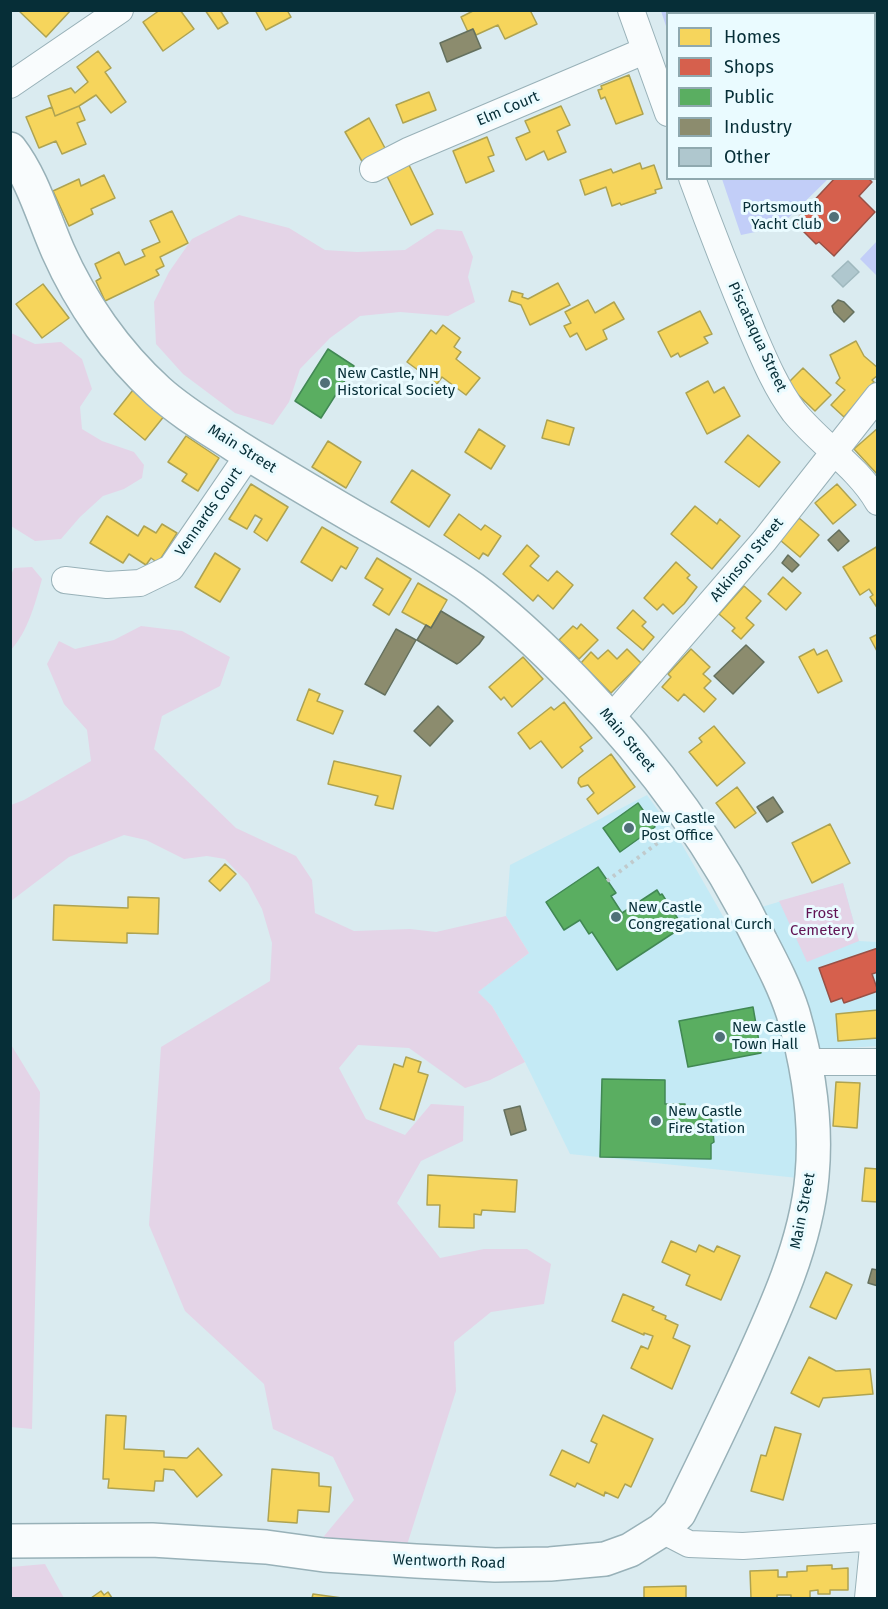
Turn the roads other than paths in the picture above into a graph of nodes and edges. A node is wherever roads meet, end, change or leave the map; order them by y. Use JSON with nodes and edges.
{"nodes":[{"id":1,"x":120,"y":10,"type":"edge"},
{"id":2,"x":631,"y":10,"type":"edge"},
{"id":3,"x":644,"y":51,"type":"junction"},
{"id":4,"x":10,"y":85,"type":"edge"},
{"id":5,"x":666,"y":108,"type":"edge"},
{"id":6,"x":10,"y":149,"type":"edge"},
{"id":7,"x":373,"y":169,"type":"dead end"},
{"id":8,"x":693,"y":180,"type":"edge"},
{"id":9,"x":878,"y":396,"type":"edge"},
{"id":10,"x":834,"y":453,"type":"junction"},
{"id":11,"x":249,"y":454,"type":"junction"},
{"id":12,"x":878,"y":502,"type":"edge"},
{"id":13,"x":65,"y":580,"type":"dead end"},
{"id":14,"x":611,"y":718,"type":"junction"},
{"id":15,"x":806,"y":1062,"type":"junction"},
{"id":16,"x":878,"y":1062,"type":"edge"},
{"id":17,"x":662,"y":1530,"type":"junction"},
{"id":18,"x":876,"y":1537,"type":"edge"},
{"id":19,"x":10,"y":1540,"type":"edge"},
{"id":20,"x":868,"y":1599,"type":"edge"}],
"edges":[{"from":1,"to":4,"type":"street"},
{"from":2,"to":3,"type":"street"},
{"from":3,"to":5,"type":"street"},
{"from":3,"to":7,"type":"street","name":"Elm Court"},
{"from":6,"to":11,"type":"main road","name":"Main Street"},
{"from":8,"to":10,"type":"street","name":"Piscataqua Street"},
{"from":9,"to":10,"type":"street","name":"Atkinson Street"},
{"from":10,"to":12,"type":"street","name":"Piscataqua Street"},
{"from":10,"to":14,"type":"street","name":"Atkinson Street"},
{"from":11,"to":13,"type":"street","name":"Vennards Court"},
{"from":11,"to":14,"type":"main road","name":"Main Street"},
{"from":14,"to":15,"type":"main road","name":"Main Street"},
{"from":15,"to":16,"type":"street"},
{"from":15,"to":17,"type":"main road","name":"Main Street"},
{"from":17,"to":18,"type":"street"},
{"from":17,"to":19,"type":"main road","name":"Wentworth Road"},
{"from":18,"to":20,"type":"street"}]}
